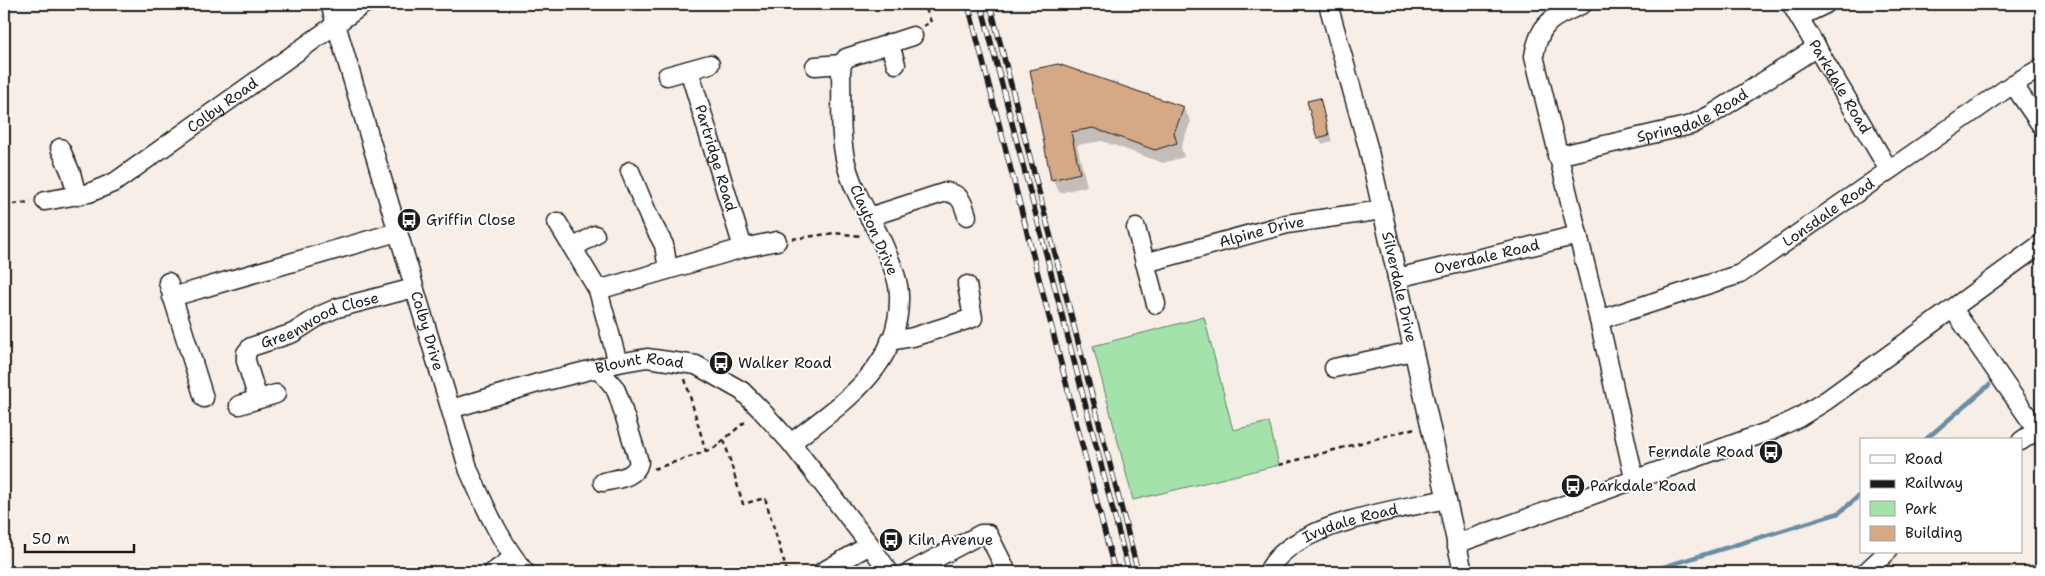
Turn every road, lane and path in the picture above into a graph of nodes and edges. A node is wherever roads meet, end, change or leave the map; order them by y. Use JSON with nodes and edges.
{"nodes":[{"id":1,"x":330,"y":4,"type":"edge"},
{"id":2,"x":364,"y":4,"type":"edge"},
{"id":3,"x":924,"y":4,"type":"edge"},
{"id":4,"x":1328,"y":4,"type":"edge"},
{"id":5,"x":1583,"y":4,"type":"edge"},
{"id":6,"x":1826,"y":4,"type":"edge"},
{"id":7,"x":1795,"y":10,"type":"edge"},
{"id":8,"x":335,"y":24,"type":"junction"},
{"id":9,"x":913,"y":36,"type":"joint"},
{"id":10,"x":889,"y":43,"type":"junction"},
{"id":11,"x":1817,"y":47,"type":"junction"},
{"id":12,"x":710,"y":64,"type":"dead end"},
{"id":13,"x":842,"y":64,"type":"junction"},
{"id":14,"x":896,"y":64,"type":"dead end"},
{"id":15,"x":815,"y":66,"type":"dead end"},
{"id":16,"x":2041,"y":68,"type":"edge"},
{"id":17,"x":689,"y":70,"type":"junction"},
{"id":18,"x":667,"y":76,"type":"dead end"},
{"id":19,"x":2013,"y":84,"type":"junction"},
{"id":20,"x":2041,"y":125,"type":"edge"},
{"id":21,"x":60,"y":148,"type":"dead end"},
{"id":22,"x":1557,"y":156,"type":"junction"},
{"id":23,"x":630,"y":170,"type":"dead end"},
{"id":24,"x":1889,"y":170,"type":"junction"},
{"id":25,"x":76,"y":196,"type":"junction"},
{"id":26,"x":45,"y":201,"type":"joint"},
{"id":27,"x":4,"y":205,"type":"edge"},
{"id":28,"x":1382,"y":210,"type":"junction"},
{"id":29,"x":869,"y":216,"type":"junction"},
{"id":30,"x":967,"y":216,"type":"dead end"},
{"id":31,"x":557,"y":222,"type":"dead end"},
{"id":32,"x":1136,"y":228,"type":"dead end"},
{"id":33,"x":397,"y":232,"type":"junction"},
{"id":34,"x":595,"y":235,"type":"dead end"},
{"id":35,"x":1578,"y":235,"type":"junction"},
{"id":36,"x":880,"y":237,"type":"junction"},
{"id":37,"x":777,"y":241,"type":"joint"},
{"id":38,"x":2041,"y":244,"type":"edge"},
{"id":39,"x":573,"y":248,"type":"junction"},
{"id":40,"x":743,"y":248,"type":"junction"},
{"id":41,"x":1145,"y":263,"type":"junction"},
{"id":42,"x":668,"y":270,"type":"junction"},
{"id":43,"x":1397,"y":278,"type":"junction"},
{"id":44,"x":967,"y":286,"type":"dead end"},
{"id":45,"x":414,"y":288,"type":"junction"},
{"id":46,"x":598,"y":290,"type":"junction"},
{"id":47,"x":1156,"y":304,"type":"dead end"},
{"id":48,"x":1953,"y":309,"type":"junction"},
{"id":49,"x":1599,"y":320,"type":"junction"},
{"id":50,"x":890,"y":341,"type":"junction"},
{"id":51,"x":1413,"y":351,"type":"junction"},
{"id":52,"x":679,"y":361,"type":"junction"},
{"id":53,"x":618,"y":363,"type":"junction"},
{"id":54,"x":598,"y":368,"type":"junction"},
{"id":55,"x":1334,"y":368,"type":"dead end"},
{"id":56,"x":276,"y":394,"type":"dead end"},
{"id":57,"x":204,"y":398,"type":"dead end"},
{"id":58,"x":258,"y":399,"type":"junction"},
{"id":59,"x":239,"y":405,"type":"dead end"},
{"id":60,"x":451,"y":409,"type":"junction"},
{"id":61,"x":760,"y":410,"type":"junction"},
{"id":62,"x":1429,"y":424,"type":"junction"},
{"id":63,"x":2039,"y":429,"type":"edge"},
{"id":64,"x":724,"y":440,"type":"junction"},
{"id":65,"x":2022,"y":440,"type":"edge"},
{"id":66,"x":791,"y":443,"type":"junction"},
{"id":67,"x":706,"y":452,"type":"junction"},
{"id":68,"x":1279,"y":465,"type":"dead end"},
{"id":69,"x":654,"y":469,"type":"dead end"},
{"id":70,"x":1634,"y":478,"type":"junction"},
{"id":71,"x":603,"y":482,"type":"dead end"},
{"id":72,"x":1446,"y":499,"type":"junction"},
{"id":73,"x":1456,"y":544,"type":"junction"},
{"id":74,"x":870,"y":545,"type":"junction"},
{"id":75,"x":1884,"y":554,"type":"edge"},
{"id":76,"x":513,"y":558,"type":"junction"},
{"id":77,"x":493,"y":572,"type":"edge"},
{"id":78,"x":525,"y":572,"type":"edge"},
{"id":79,"x":787,"y":572,"type":"edge"},
{"id":80,"x":822,"y":572,"type":"edge"},
{"id":81,"x":889,"y":572,"type":"edge"},
{"id":82,"x":910,"y":572,"type":"edge"},
{"id":83,"x":1007,"y":572,"type":"edge"},
{"id":84,"x":1268,"y":572,"type":"edge"},
{"id":85,"x":1463,"y":572,"type":"edge"},
{"id":86,"x":1866,"y":572,"type":"edge"}],
"edges":[{"from":1,"to":8,"type":"street","name":"Colby Drive"},
{"from":2,"to":8,"type":"street","name":"Colby Road"},
{"from":3,"to":9,"type":"path"},
{"from":4,"to":28,"type":"street","name":"Silverdale Drive"},
{"from":5,"to":22,"type":"street"},
{"from":6,"to":7,"type":"street"},
{"from":7,"to":11,"type":"street","name":"Parkdale Road"},
{"from":8,"to":25,"type":"street","name":"Colby Road"},
{"from":8,"to":33,"type":"street","name":"Colby Drive"},
{"from":9,"to":10,"type":"street"},
{"from":10,"to":13,"type":"street"},
{"from":10,"to":14,"type":"street"},
{"from":11,"to":22,"type":"street","name":"Springdale Road"},
{"from":11,"to":24,"type":"street","name":"Parkdale Road"},
{"from":12,"to":17,"type":"street"},
{"from":13,"to":15,"type":"street"},
{"from":13,"to":29,"type":"street","name":"Clayton Drive"},
{"from":16,"to":19,"type":"street","name":"Lonsdale Road"},
{"from":17,"to":18,"type":"street"},
{"from":17,"to":40,"type":"street","name":"Partridge Road"},
{"from":19,"to":20,"type":"street"},
{"from":19,"to":24,"type":"street","name":"Lonsdale Road"},
{"from":21,"to":25,"type":"street"},
{"from":22,"to":35,"type":"street"},
{"from":23,"to":42,"type":"street"},
{"from":24,"to":49,"type":"street","name":"Lonsdale Road"},
{"from":25,"to":26,"type":"street","name":"Colby Road"},
{"from":26,"to":27,"type":"path"},
{"from":28,"to":41,"type":"street","name":"Alpine Drive"},
{"from":28,"to":43,"type":"street","name":"Silverdale Drive"},
{"from":29,"to":30,"type":"street"},
{"from":29,"to":36,"type":"street","name":"Clayton Drive"},
{"from":31,"to":39,"type":"street"},
{"from":32,"to":41,"type":"street"},
{"from":33,"to":45,"type":"street","name":"Colby Drive"},
{"from":33,"to":57,"type":"street"},
{"from":34,"to":39,"type":"street"},
{"from":35,"to":43,"type":"street","name":"Overdale Road"},
{"from":35,"to":49,"type":"street"},
{"from":36,"to":37,"type":"path"},
{"from":36,"to":50,"type":"street","name":"Clayton Drive"},
{"from":37,"to":40,"type":"street"},
{"from":38,"to":48,"type":"street"},
{"from":39,"to":46,"type":"street"},
{"from":40,"to":42,"type":"street"},
{"from":41,"to":47,"type":"street"},
{"from":42,"to":46,"type":"street"},
{"from":43,"to":51,"type":"street","name":"Silverdale Drive"},
{"from":44,"to":50,"type":"street"},
{"from":45,"to":58,"type":"street","name":"Greenwood Close"},
{"from":45,"to":60,"type":"street","name":"Colby Drive"},
{"from":46,"to":53,"type":"street"},
{"from":48,"to":63,"type":"street"},
{"from":48,"to":70,"type":"street"},
{"from":49,"to":70,"type":"street"},
{"from":50,"to":66,"type":"street","name":"Clayton Drive"},
{"from":51,"to":55,"type":"street"},
{"from":51,"to":62,"type":"street","name":"Silverdale Drive"},
{"from":52,"to":53,"type":"street","name":"Blount Road"},
{"from":52,"to":61,"type":"street","name":"Blount Road"},
{"from":52,"to":67,"type":"path"},
{"from":53,"to":54,"type":"street","name":"Blount Road"},
{"from":54,"to":60,"type":"street","name":"Blount Road"},
{"from":54,"to":71,"type":"street"},
{"from":56,"to":58,"type":"street"},
{"from":58,"to":59,"type":"street"},
{"from":60,"to":76,"type":"street","name":"Colby Drive"},
{"from":61,"to":64,"type":"path"},
{"from":61,"to":66,"type":"street","name":"Blount Road"},
{"from":62,"to":68,"type":"path"},
{"from":62,"to":72,"type":"street","name":"Silverdale Drive"},
{"from":63,"to":65,"type":"street"},
{"from":64,"to":67,"type":"path"},
{"from":64,"to":79,"type":"path"},
{"from":66,"to":74,"type":"street","name":"Blount Road"},
{"from":67,"to":69,"type":"path"},
{"from":70,"to":73,"type":"street"},
{"from":72,"to":73,"type":"street","name":"Silverdale Drive"},
{"from":72,"to":84,"type":"street","name":"Ivydale Road"},
{"from":73,"to":85,"type":"street","name":"Silverdale Drive"},
{"from":74,"to":80,"type":"street"},
{"from":74,"to":81,"type":"street","name":"Blount Road"},
{"from":75,"to":86,"type":"street"},
{"from":76,"to":77,"type":"street"},
{"from":76,"to":78,"type":"street","name":"Colby Drive"},
{"from":82,"to":83,"type":"street"}]}
